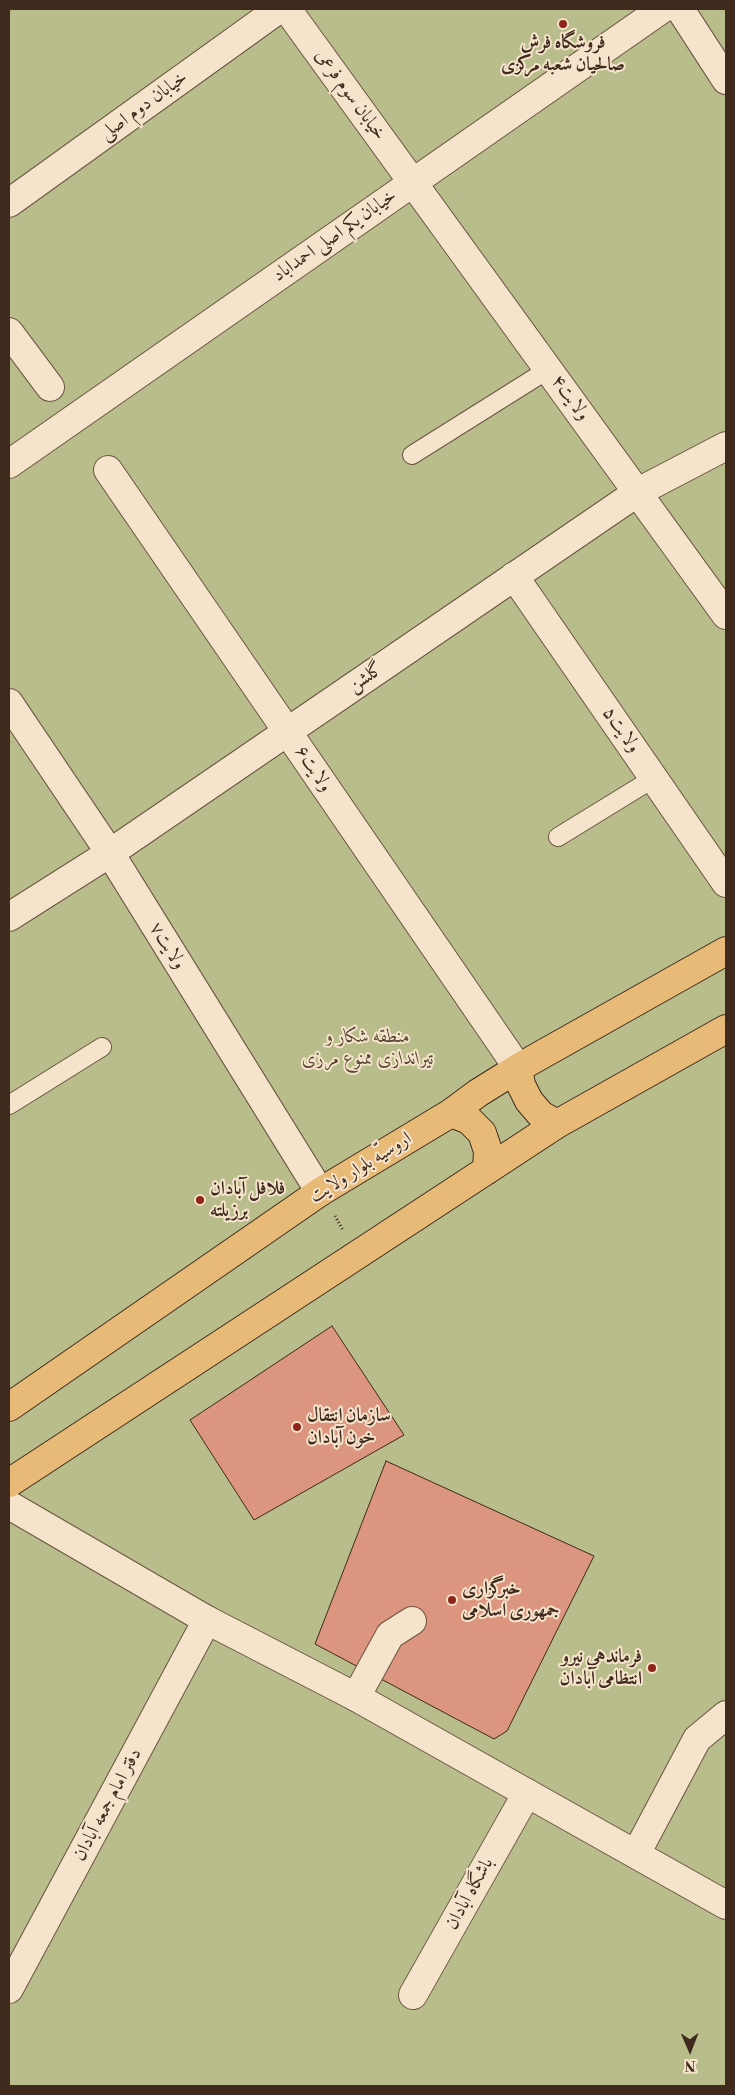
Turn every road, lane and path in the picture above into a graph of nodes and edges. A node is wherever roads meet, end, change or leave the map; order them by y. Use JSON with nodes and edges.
{"nodes":[{"id":1,"x":279,"y":9,"type":"edge"},
{"id":2,"x":287,"y":9,"type":"edge"},
{"id":3,"x":662,"y":9,"type":"edge"},
{"id":4,"x":680,"y":9,"type":"edge"},
{"id":5,"x":726,"y":80,"type":"edge"},
{"id":6,"x":413,"y":182,"type":"junction"},
{"id":7,"x":9,"y":203,"type":"edge"},
{"id":8,"x":9,"y":332,"type":"edge"},
{"id":9,"x":549,"y":369,"type":"junction"},
{"id":10,"x":50,"y":387,"type":"dead end"},
{"id":11,"x":726,"y":446,"type":"edge"},
{"id":12,"x":412,"y":455,"type":"dead end"},
{"id":13,"x":9,"y":464,"type":"edge"},
{"id":14,"x":108,"y":470,"type":"dead end"},
{"id":15,"x":638,"y":492,"type":"junction"},
{"id":16,"x":514,"y":576,"type":"junction"},
{"id":17,"x":726,"y":615,"type":"edge"},
{"id":18,"x":9,"y":703,"type":"edge"},
{"id":19,"x":288,"y":732,"type":"junction"},
{"id":20,"x":654,"y":778,"type":"junction"},
{"id":21,"x":558,"y":837,"type":"dead end"},
{"id":22,"x":110,"y":853,"type":"junction"},
{"id":23,"x":726,"y":883,"type":"edge"},
{"id":24,"x":9,"y":917,"type":"edge"},
{"id":25,"x":726,"y":951,"type":"edge"},
{"id":26,"x":726,"y":1029,"type":"edge"},
{"id":27,"x":102,"y":1047,"type":"dead end"},
{"id":28,"x":518,"y":1068,"type":"junction"},
{"id":29,"x":9,"y":1106,"type":"edge"},
{"id":30,"x":451,"y":1113,"type":"junction"},
{"id":31,"x":556,"y":1124,"type":"junction"},
{"id":32,"x":487,"y":1170,"type":"junction"},
{"id":33,"x":320,"y":1192,"type":"junction"},
{"id":34,"x":358,"y":1254,"type":"junction"},
{"id":35,"x":9,"y":1407,"type":"edge"},
{"id":36,"x":9,"y":1483,"type":"edge"},
{"id":37,"x":9,"y":1505,"type":"edge"},
{"id":38,"x":207,"y":1620,"type":"junction"},
{"id":39,"x":412,"y":1621,"type":"dead end"},
{"id":40,"x":356,"y":1697,"type":"junction"},
{"id":41,"x":726,"y":1715,"type":"edge"},
{"id":42,"x":527,"y":1793,"type":"junction"},
{"id":43,"x":636,"y":1854,"type":"junction"},
{"id":44,"x":726,"y":1905,"type":"edge"},
{"id":45,"x":9,"y":1989,"type":"edge"},
{"id":46,"x":413,"y":1995,"type":"dead end"}],
"edges":[{"from":1,"to":7,"type":"street","name":"خیابان دوم اصلی"},
{"from":2,"to":6,"type":"street","name":"خیابان سوم فرعی"},
{"from":3,"to":6,"type":"street","name":"خیابان یکم اصلی احمداباد"},
{"from":4,"to":5,"type":"street"},
{"from":6,"to":9,"type":"street","name":"ولایت۴"},
{"from":6,"to":13,"type":"street","name":"خیابان یکم اصلی احمداباد"},
{"from":8,"to":10,"type":"street"},
{"from":9,"to":12,"type":"lane"},
{"from":9,"to":15,"type":"street","name":"ولایت۴"},
{"from":11,"to":15,"type":"street","name":"گلشن"},
{"from":14,"to":19,"type":"street","name":"ولایت۶"},
{"from":15,"to":16,"type":"street","name":"گلشن"},
{"from":15,"to":17,"type":"street","name":"ولایت۴"},
{"from":16,"to":19,"type":"street","name":"گلشن"},
{"from":16,"to":20,"type":"street","name":"ولایت۵"},
{"from":18,"to":22,"type":"street","name":"ولایت۷"},
{"from":19,"to":22,"type":"street","name":"گلشن"},
{"from":19,"to":28,"type":"street","name":"ولایت۶"},
{"from":20,"to":21,"type":"lane"},
{"from":20,"to":23,"type":"street","name":"ولایت۵"},
{"from":22,"to":24,"type":"street","name":"گلشن"},
{"from":22,"to":33,"type":"street","name":"ولایت۷"},
{"from":25,"to":28,"type":"main road","name":"اروسیّه بلوار ولایت"},
{"from":26,"to":31,"type":"main road"},
{"from":27,"to":29,"type":"lane"},
{"from":28,"to":30,"type":"main road","name":"اروسیّه بلوار ولایت"},
{"from":28,"to":31,"type":"main road"},
{"from":30,"to":32,"type":"main road"},
{"from":30,"to":33,"type":"main road","name":"اروسیّه بلوار ولایت"},
{"from":31,"to":32,"type":"main road"},
{"from":32,"to":34,"type":"main road"},
{"from":33,"to":34,"type":"path"},
{"from":33,"to":35,"type":"main road","name":"اروسیّه بلوار ولایت"},
{"from":34,"to":36,"type":"main road"},
{"from":37,"to":38,"type":"street"},
{"from":38,"to":40,"type":"street"},
{"from":38,"to":45,"type":"street","name":"دفتر امام جمعه آبادان"},
{"from":39,"to":40,"type":"street"},
{"from":40,"to":42,"type":"street"},
{"from":41,"to":43,"type":"street"},
{"from":42,"to":43,"type":"street"},
{"from":42,"to":46,"type":"street","name":"باشگاه آبادان"},
{"from":43,"to":44,"type":"street"}]}
